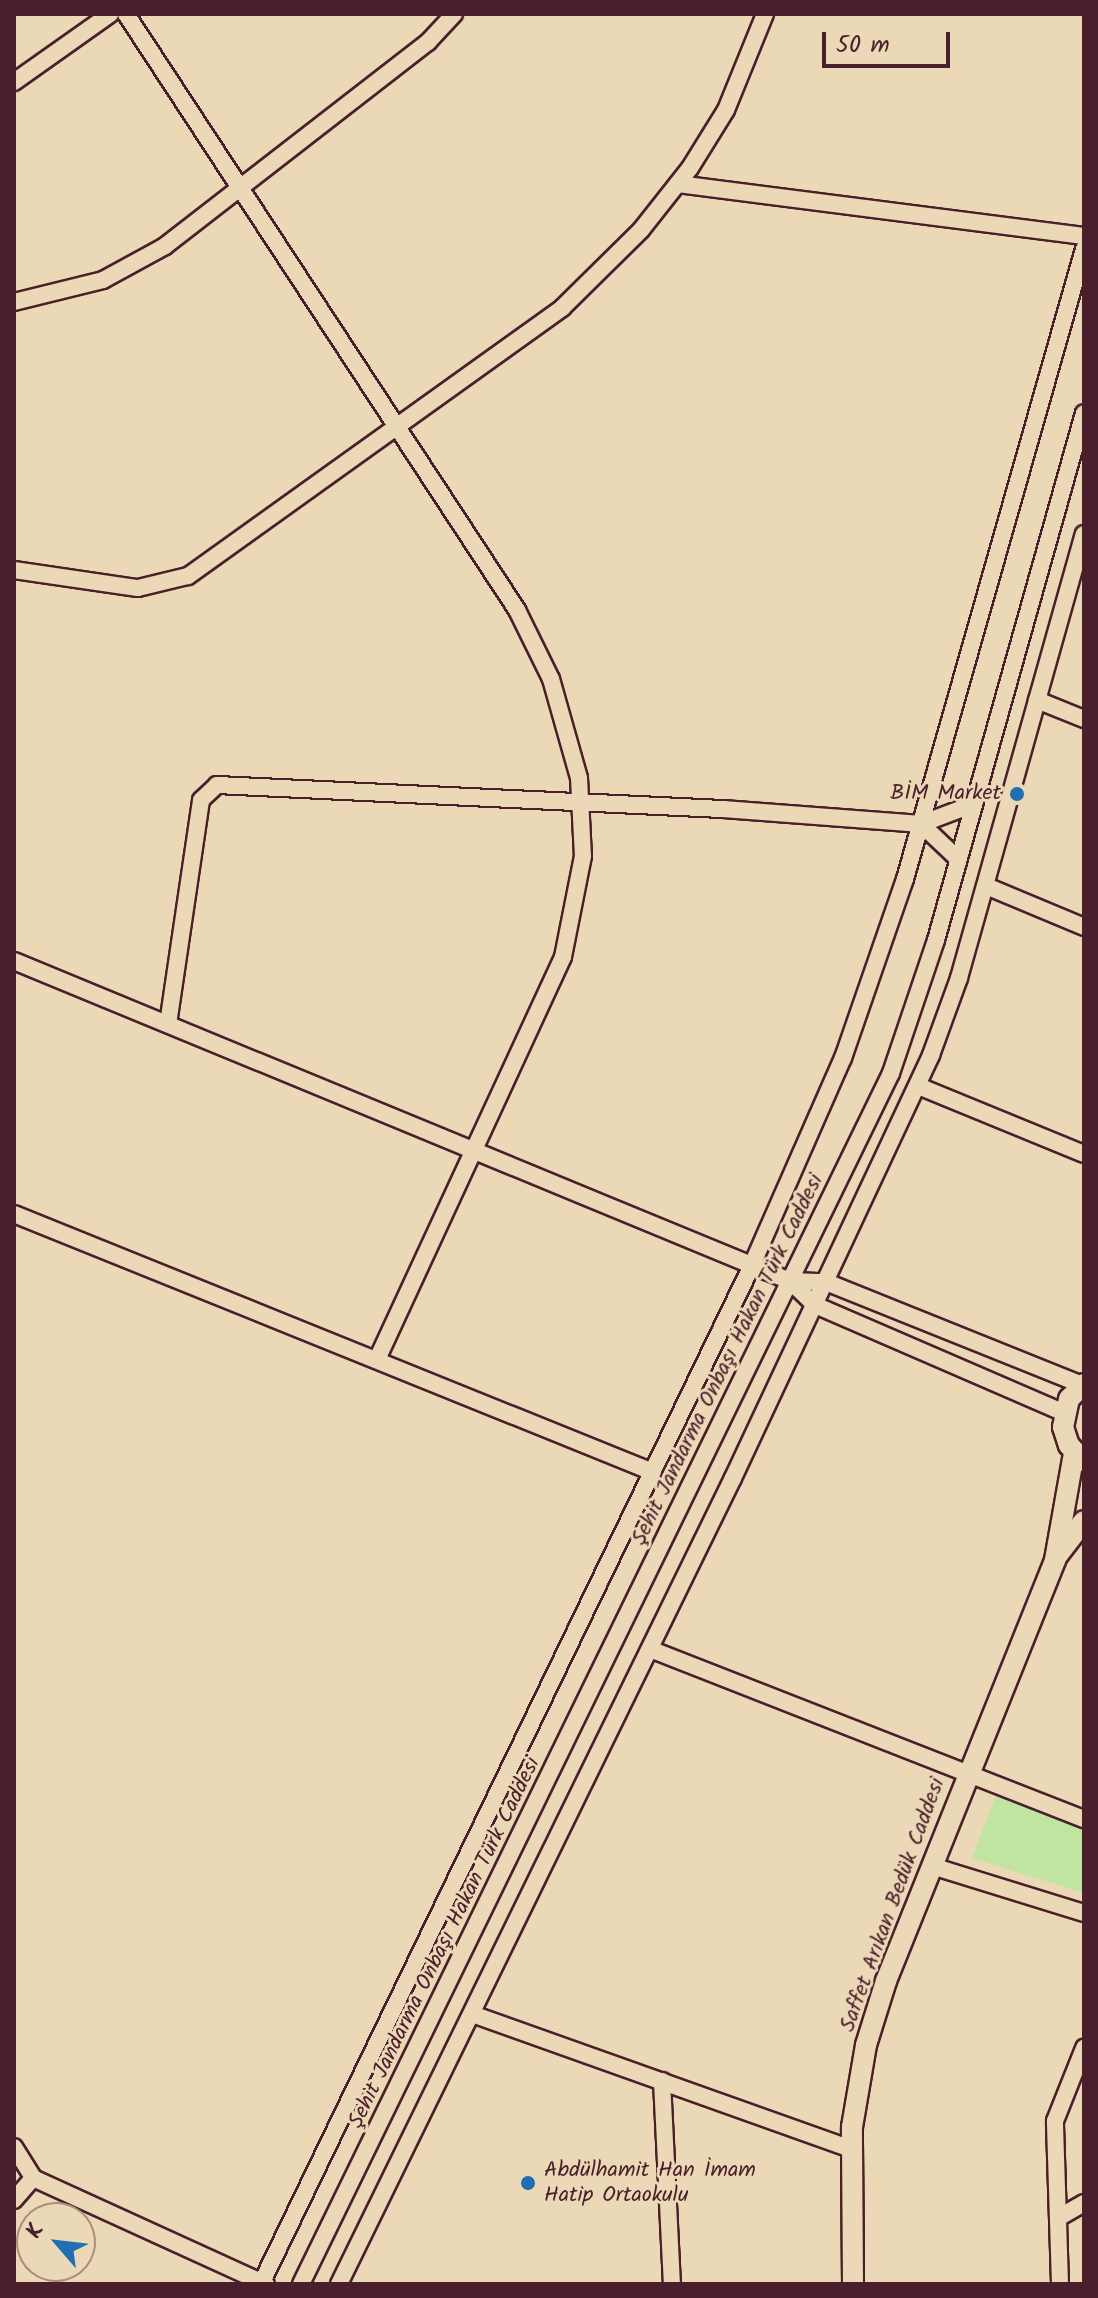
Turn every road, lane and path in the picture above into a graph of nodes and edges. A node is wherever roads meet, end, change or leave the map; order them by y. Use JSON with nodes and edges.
{"nodes":[{"id":1,"x":110,"y":14,"type":"edge"},
{"id":2,"x":126,"y":14,"type":"edge"},
{"id":3,"x":454,"y":14,"type":"edge"},
{"id":4,"x":765,"y":14,"type":"edge"},
{"id":5,"x":14,"y":82,"type":"edge"},
{"id":6,"x":678,"y":184,"type":"junction"},
{"id":7,"x":240,"y":188,"type":"junction"},
{"id":8,"x":1084,"y":236,"type":"edge"},
{"id":9,"x":1084,"y":249,"type":"edge"},
{"id":10,"x":14,"y":302,"type":"edge"},
{"id":11,"x":1084,"y":413,"type":"edge"},
{"id":12,"x":395,"y":427,"type":"junction"},
{"id":13,"x":1084,"y":538,"type":"edge"},
{"id":14,"x":14,"y":570,"type":"edge"},
{"id":15,"x":1037,"y":700,"type":"junction"},
{"id":16,"x":1084,"y":719,"type":"edge"},
{"id":17,"x":582,"y":803,"type":"junction"},
{"id":18,"x":974,"y":804,"type":"junction"},
{"id":19,"x":921,"y":824,"type":"junction"},
{"id":20,"x":958,"y":859,"type":"junction"},
{"id":21,"x":986,"y":886,"type":"junction"},
{"id":22,"x":1084,"y":927,"type":"edge"},
{"id":23,"x":14,"y":961,"type":"edge"},
{"id":24,"x":168,"y":1024,"type":"junction"},
{"id":25,"x":918,"y":1086,"type":"junction"},
{"id":26,"x":473,"y":1150,"type":"junction"},
{"id":27,"x":1084,"y":1154,"type":"edge"},
{"id":28,"x":14,"y":1214,"type":"edge"},
{"id":29,"x":752,"y":1265,"type":"junction"},
{"id":30,"x":790,"y":1281,"type":"junction"},
{"id":31,"x":826,"y":1282,"type":"junction"},
{"id":32,"x":815,"y":1305,"type":"junction"},
{"id":33,"x":377,"y":1359,"type":"junction"},
{"id":34,"x":1083,"y":1384,"type":"edge"},
{"id":35,"x":1064,"y":1413,"type":"junction"},
{"id":36,"x":1079,"y":1457,"type":"edge"},
{"id":37,"x":653,"y":1472,"type":"junction"},
{"id":38,"x":1084,"y":1521,"type":"edge"},
{"id":39,"x":1055,"y":1560,"type":"junction"},
{"id":40,"x":650,"y":1649,"type":"junction"},
{"id":41,"x":968,"y":1774,"type":"junction"},
{"id":42,"x":1084,"y":1819,"type":"edge"},
{"id":43,"x":932,"y":1866,"type":"junction"},
{"id":44,"x":1084,"y":1913,"type":"edge"},
{"id":45,"x":472,"y":2014,"type":"junction"},
{"id":46,"x":1084,"y":2048,"type":"edge"},
{"id":47,"x":662,"y":2081,"type":"junction"},
{"id":48,"x":14,"y":2147,"type":"edge"},
{"id":49,"x":852,"y":2149,"type":"junction"},
{"id":50,"x":33,"y":2178,"type":"junction"},
{"id":51,"x":14,"y":2200,"type":"edge"},
{"id":52,"x":1084,"y":2203,"type":"edge"},
{"id":53,"x":1058,"y":2218,"type":"junction"},
{"id":54,"x":263,"y":2283,"type":"edge"},
{"id":55,"x":301,"y":2284,"type":"edge"},
{"id":56,"x":339,"y":2284,"type":"edge"},
{"id":57,"x":672,"y":2284,"type":"edge"},
{"id":58,"x":853,"y":2284,"type":"edge"},
{"id":59,"x":1060,"y":2284,"type":"edge"}],
"edges":[{"from":1,"to":5,"type":"street"},
{"from":2,"to":7,"type":"street"},
{"from":3,"to":7,"type":"street"},
{"from":4,"to":6,"type":"street"},
{"from":6,"to":8,"type":"street"},
{"from":6,"to":12,"type":"street"},
{"from":7,"to":10,"type":"street"},
{"from":7,"to":12,"type":"street"},
{"from":9,"to":19,"type":"street"},
{"from":11,"to":18,"type":"street","name":"Şehit Jandarma Onbaşı Hakan Türk Caddesi"},
{"from":12,"to":14,"type":"street"},
{"from":12,"to":17,"type":"street"},
{"from":13,"to":15,"type":"street"},
{"from":15,"to":16,"type":"street"},
{"from":15,"to":21,"type":"street"},
{"from":17,"to":19,"type":"street"},
{"from":17,"to":24,"type":"street"},
{"from":17,"to":26,"type":"street"},
{"from":18,"to":19,"type":"street"},
{"from":18,"to":20,"type":"street","name":"Şehit Jandarma Onbaşı Hakan Türk Caddesi"},
{"from":19,"to":20,"type":"street"},
{"from":19,"to":29,"type":"street"},
{"from":20,"to":30,"type":"street","name":"Şehit Jandarma Onbaşı Hakan Türk Caddesi"},
{"from":21,"to":22,"type":"street"},
{"from":21,"to":25,"type":"street"},
{"from":23,"to":24,"type":"street"},
{"from":24,"to":26,"type":"street"},
{"from":25,"to":27,"type":"street"},
{"from":25,"to":31,"type":"street"},
{"from":26,"to":29,"type":"street"},
{"from":26,"to":33,"type":"street"},
{"from":28,"to":33,"type":"street"},
{"from":29,"to":30,"type":"street"},
{"from":29,"to":37,"type":"street"},
{"from":30,"to":31,"type":"street"},
{"from":30,"to":32,"type":"street"},
{"from":30,"to":55,"type":"street","name":"Şehit Jandarma Onbaşı Hakan Türk Caddesi"},
{"from":31,"to":32,"type":"street"},
{"from":31,"to":34,"type":"street"},
{"from":32,"to":35,"type":"street"},
{"from":32,"to":40,"type":"street"},
{"from":33,"to":37,"type":"street"},
{"from":34,"to":35,"type":"street"},
{"from":35,"to":36,"type":"street"},
{"from":36,"to":39,"type":"street"},
{"from":37,"to":54,"type":"street"},
{"from":38,"to":39,"type":"street"},
{"from":39,"to":41,"type":"street","name":"Saffet Arıkan Bedük Caddesi"},
{"from":40,"to":41,"type":"street"},
{"from":40,"to":45,"type":"street"},
{"from":41,"to":42,"type":"street"},
{"from":41,"to":43,"type":"street","name":"Saffet Arıkan Bedük Caddesi"},
{"from":43,"to":44,"type":"street"},
{"from":43,"to":49,"type":"street","name":"Saffet Arıkan Bedük Caddesi"},
{"from":45,"to":47,"type":"street"},
{"from":45,"to":56,"type":"street"},
{"from":46,"to":53,"type":"street"},
{"from":47,"to":49,"type":"street"},
{"from":47,"to":57,"type":"street"},
{"from":48,"to":50,"type":"street"},
{"from":49,"to":58,"type":"street","name":"Saffet Arıkan Bedük Caddesi"},
{"from":50,"to":51,"type":"street"},
{"from":50,"to":54,"type":"street"},
{"from":52,"to":53,"type":"street"},
{"from":53,"to":59,"type":"street"}]}
